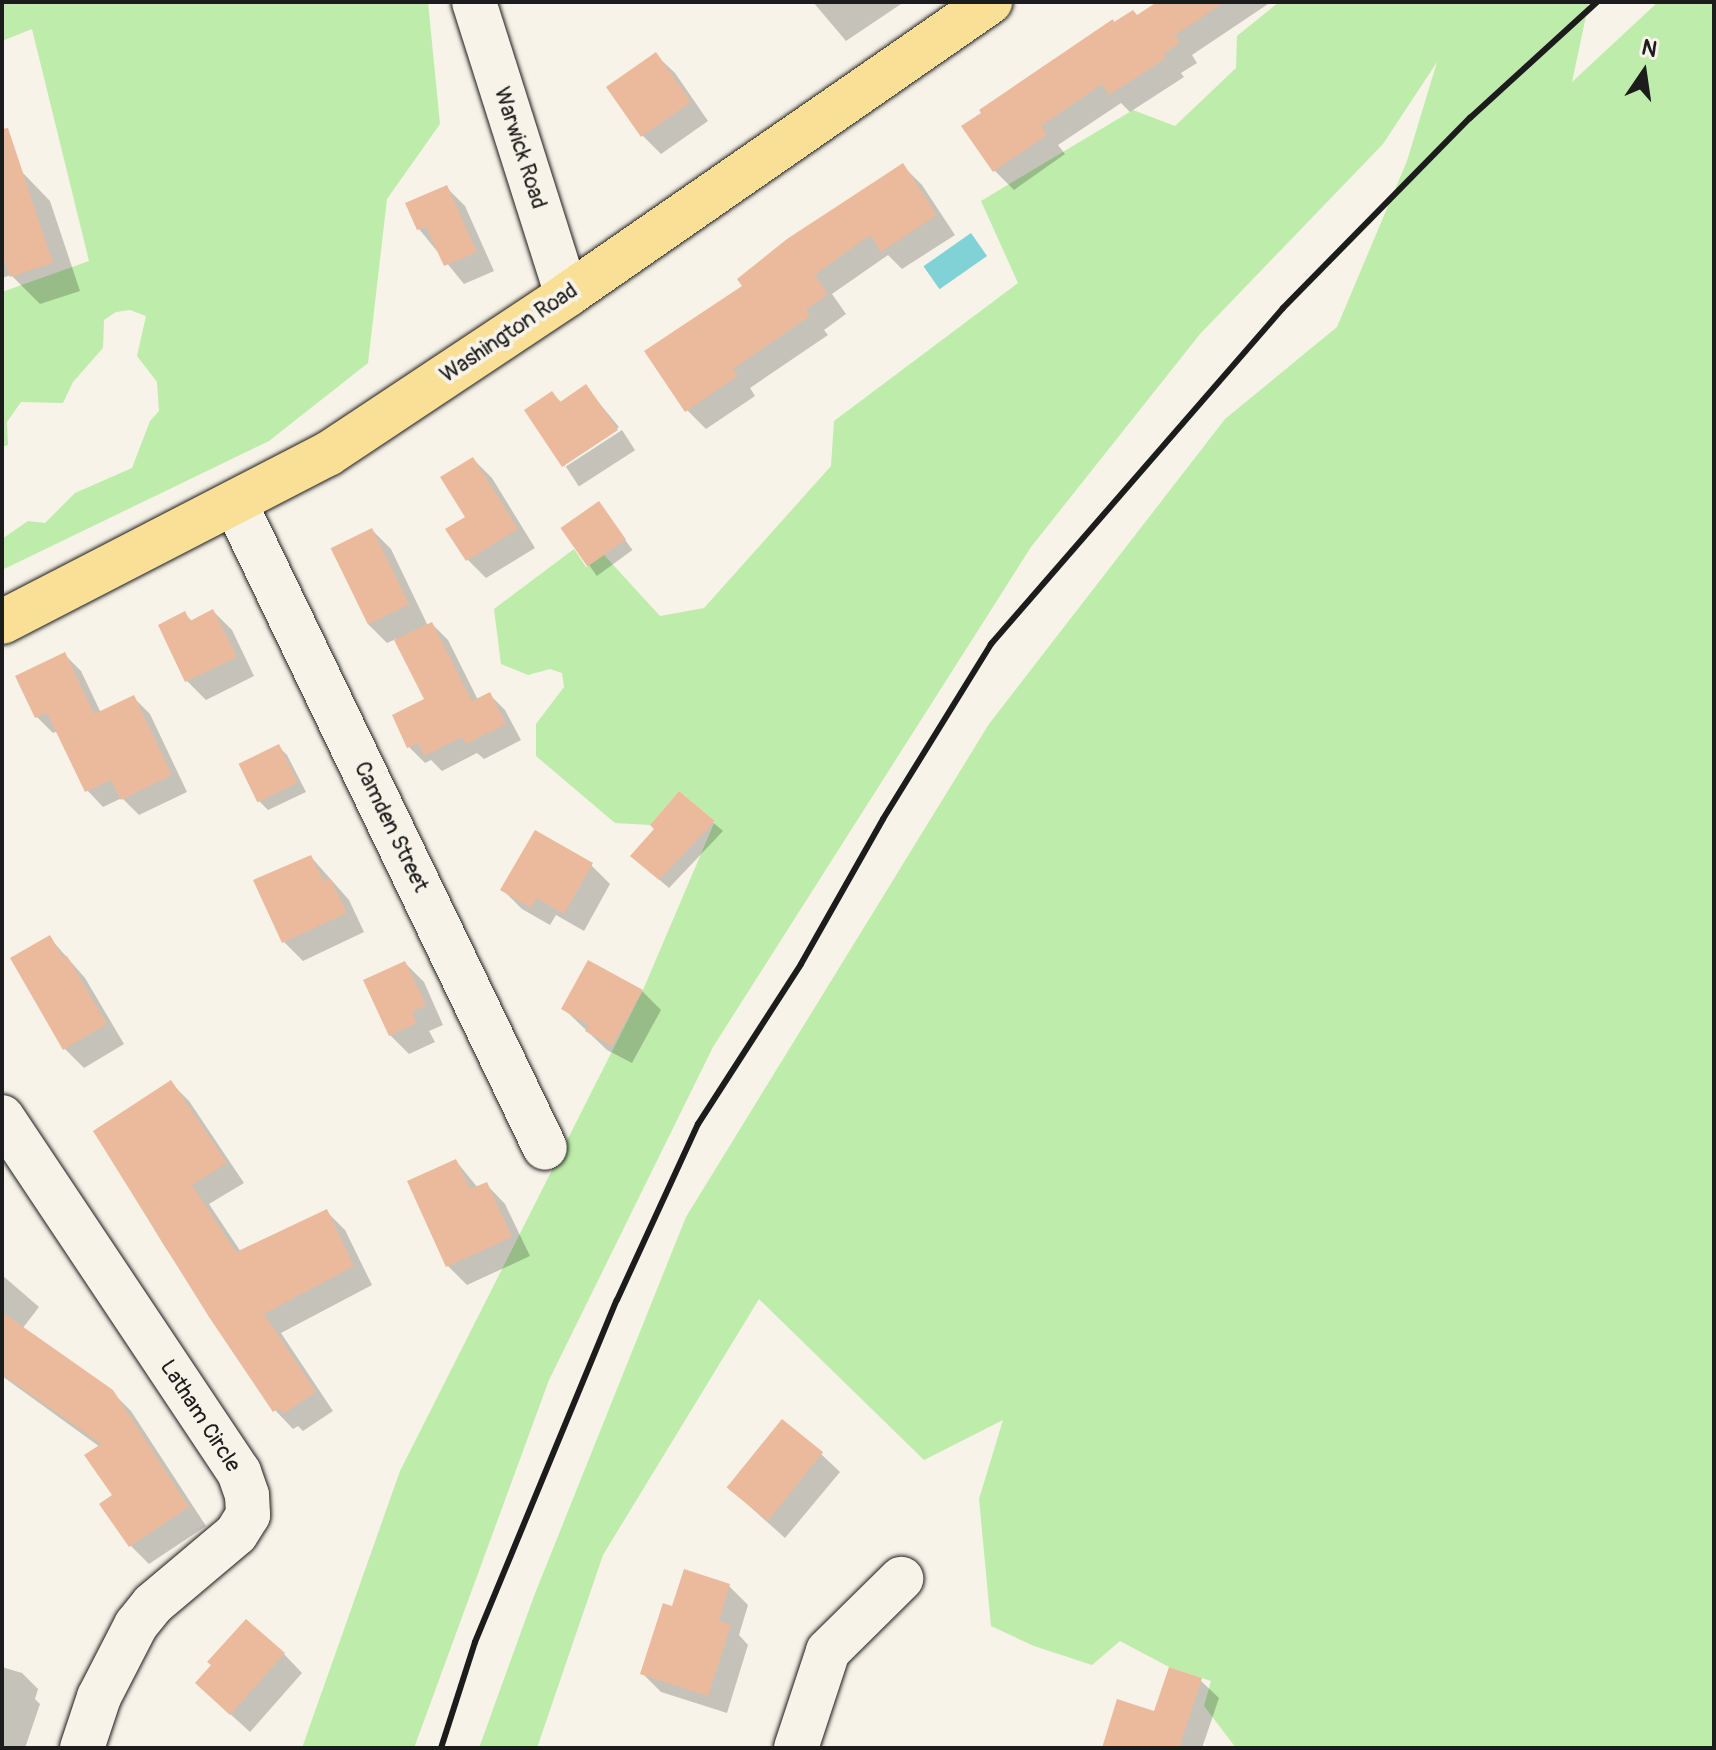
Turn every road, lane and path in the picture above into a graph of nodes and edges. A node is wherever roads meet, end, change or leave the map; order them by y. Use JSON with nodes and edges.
{"nodes":[{"id":1,"x":474,"y":2,"type":"edge"},
{"id":2,"x":990,"y":2,"type":"edge"},
{"id":3,"x":567,"y":295,"type":"junction"},
{"id":4,"x":236,"y":505,"type":"junction"},
{"id":5,"x":2,"y":622,"type":"edge"},
{"id":6,"x":2,"y":1117,"type":"edge"},
{"id":7,"x":545,"y":1148,"type":"dead end"},
{"id":8,"x":901,"y":1579,"type":"dead end"},
{"id":9,"x":82,"y":1748,"type":"edge"},
{"id":10,"x":796,"y":1748,"type":"edge"}],
"edges":[{"from":1,"to":3,"type":"street","name":"Warwick Road"},
{"from":2,"to":3,"type":"main road","name":"Washington Road"},
{"from":3,"to":4,"type":"main road","name":"Washington Road"},
{"from":4,"to":5,"type":"main road","name":"Washington Road"},
{"from":4,"to":7,"type":"street","name":"Camden Street"},
{"from":6,"to":9,"type":"street","name":"Latham Circle"},
{"from":8,"to":10,"type":"street"}]}
